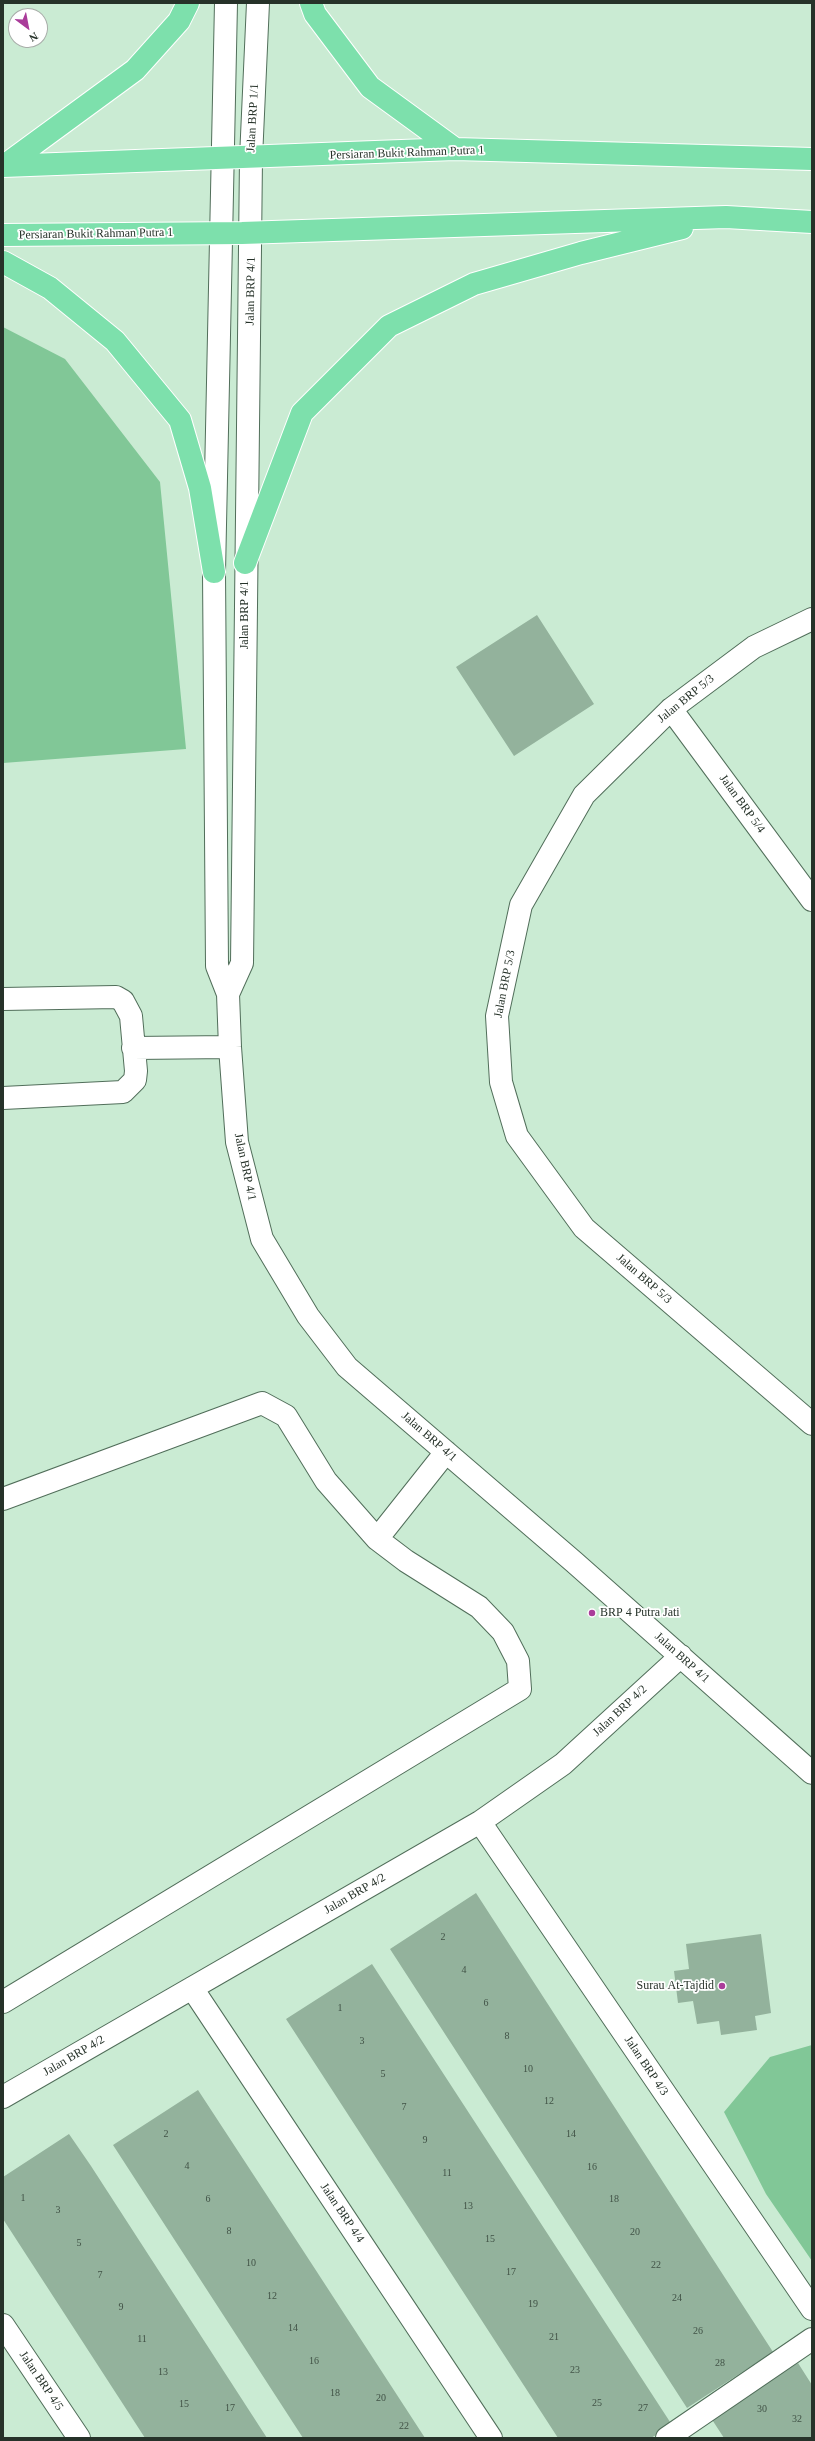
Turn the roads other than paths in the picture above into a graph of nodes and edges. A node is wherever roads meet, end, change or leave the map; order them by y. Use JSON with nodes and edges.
{"nodes":[{"id":1,"x":188,"y":3,"type":"edge"},
{"id":2,"x":226,"y":3,"type":"edge"},
{"id":3,"x":258,"y":3,"type":"edge"},
{"id":4,"x":311,"y":3,"type":"edge"},
{"id":5,"x":455,"y":149,"type":"junction"},
{"id":6,"x":224,"y":158,"type":"junction"},
{"id":7,"x":251,"y":158,"type":"junction"},
{"id":8,"x":812,"y":159,"type":"edge"},
{"id":9,"x":4,"y":166,"type":"edge"},
{"id":10,"x":726,"y":217,"type":"junction"},
{"id":11,"x":812,"y":222,"type":"edge"},
{"id":12,"x":223,"y":232,"type":"junction"},
{"id":13,"x":252,"y":232,"type":"junction"},
{"id":14,"x":3,"y":235,"type":"edge"},
{"id":15,"x":3,"y":262,"type":"edge"},
{"id":16,"x":245,"y":563,"type":"junction"},
{"id":17,"x":214,"y":572,"type":"junction"},
{"id":18,"x":812,"y":619,"type":"edge"},
{"id":19,"x":671,"y":709,"type":"junction"},
{"id":20,"x":812,"y":900,"type":"edge"},
{"id":21,"x":228,"y":994,"type":"junction"},
{"id":22,"x":3,"y":1000,"type":"edge"},
{"id":23,"x":230,"y":1047,"type":"junction"},
{"id":24,"x":133,"y":1048,"type":"junction"},
{"id":25,"x":3,"y":1098,"type":"edge"},
{"id":26,"x":812,"y":1424,"type":"edge"},
{"id":27,"x":446,"y":1452,"type":"junction"},
{"id":28,"x":3,"y":1499,"type":"edge"},
{"id":29,"x":377,"y":1539,"type":"junction"},
{"id":30,"x":681,"y":1656,"type":"junction"},
{"id":31,"x":812,"y":1773,"type":"edge"},
{"id":32,"x":480,"y":1822,"type":"junction"},
{"id":33,"x":192,"y":1988,"type":"junction"},
{"id":34,"x":3,"y":2002,"type":"edge"},
{"id":35,"x":3,"y":2097,"type":"edge"},
{"id":36,"x":812,"y":2309,"type":"edge"},
{"id":37,"x":3,"y":2325,"type":"edge"},
{"id":38,"x":812,"y":2339,"type":"edge"},
{"id":39,"x":79,"y":2438,"type":"edge"},
{"id":40,"x":491,"y":2438,"type":"edge"},
{"id":41,"x":666,"y":2438,"type":"edge"}],
"edges":[{"from":1,"to":9,"type":"main road"},
{"from":2,"to":6,"type":"street"},
{"from":3,"to":7,"type":"street","name":"Jalan BRP 1/1"},
{"from":4,"to":5,"type":"main road"},
{"from":5,"to":7,"type":"main road","name":"Persiaran Bukit Rahman Putra 1"},
{"from":5,"to":8,"type":"main road","name":"Persiaran Bukit Rahman Putra 1"},
{"from":6,"to":7,"type":"main road","name":"Persiaran Bukit Rahman Putra 1"},
{"from":6,"to":9,"type":"main road","name":"Persiaran Bukit Rahman Putra 1"},
{"from":6,"to":12,"type":"street"},
{"from":7,"to":13,"type":"street","name":"Jalan BRP 1/1"},
{"from":10,"to":11,"type":"main road","name":"Persiaran Bukit Rahman Putra 1"},
{"from":10,"to":13,"type":"main road","name":"Persiaran Bukit Rahman Putra 1"},
{"from":10,"to":16,"type":"main road"},
{"from":12,"to":13,"type":"main road","name":"Persiaran Bukit Rahman Putra 1"},
{"from":12,"to":14,"type":"main road","name":"Persiaran Bukit Rahman Putra 1"},
{"from":12,"to":17,"type":"street","name":"Jalan BRP 4/1"},
{"from":13,"to":16,"type":"street","name":"Jalan BRP 4/1"},
{"from":15,"to":17,"type":"main road"},
{"from":16,"to":21,"type":"street","name":"Jalan BRP 4/1"},
{"from":17,"to":21,"type":"street","name":"Jalan BRP 4/1"},
{"from":18,"to":19,"type":"street","name":"Jalan BRP 5/3"},
{"from":19,"to":20,"type":"street","name":"Jalan BRP 5/4"},
{"from":19,"to":26,"type":"street","name":"Jalan BRP 5/3"},
{"from":21,"to":23,"type":"street","name":"Jalan BRP 4/1"},
{"from":22,"to":24,"type":"street"},
{"from":23,"to":24,"type":"street"},
{"from":23,"to":27,"type":"street","name":"Jalan BRP 4/1"},
{"from":24,"to":25,"type":"street"},
{"from":27,"to":29,"type":"street"},
{"from":27,"to":30,"type":"street","name":"Jalan BRP 4/1"},
{"from":28,"to":29,"type":"street"},
{"from":29,"to":34,"type":"street"},
{"from":30,"to":31,"type":"street","name":"Jalan BRP 4/1"},
{"from":30,"to":32,"type":"street","name":"Jalan BRP 4/2"},
{"from":32,"to":33,"type":"street","name":"Jalan BRP 4/2"},
{"from":32,"to":36,"type":"street","name":"Jalan BRP 4/3"},
{"from":33,"to":35,"type":"street","name":"Jalan BRP 4/2"},
{"from":33,"to":40,"type":"street","name":"Jalan BRP 4/4"},
{"from":37,"to":39,"type":"street","name":"Jalan BRP 4/5"},
{"from":38,"to":41,"type":"street"}]}
